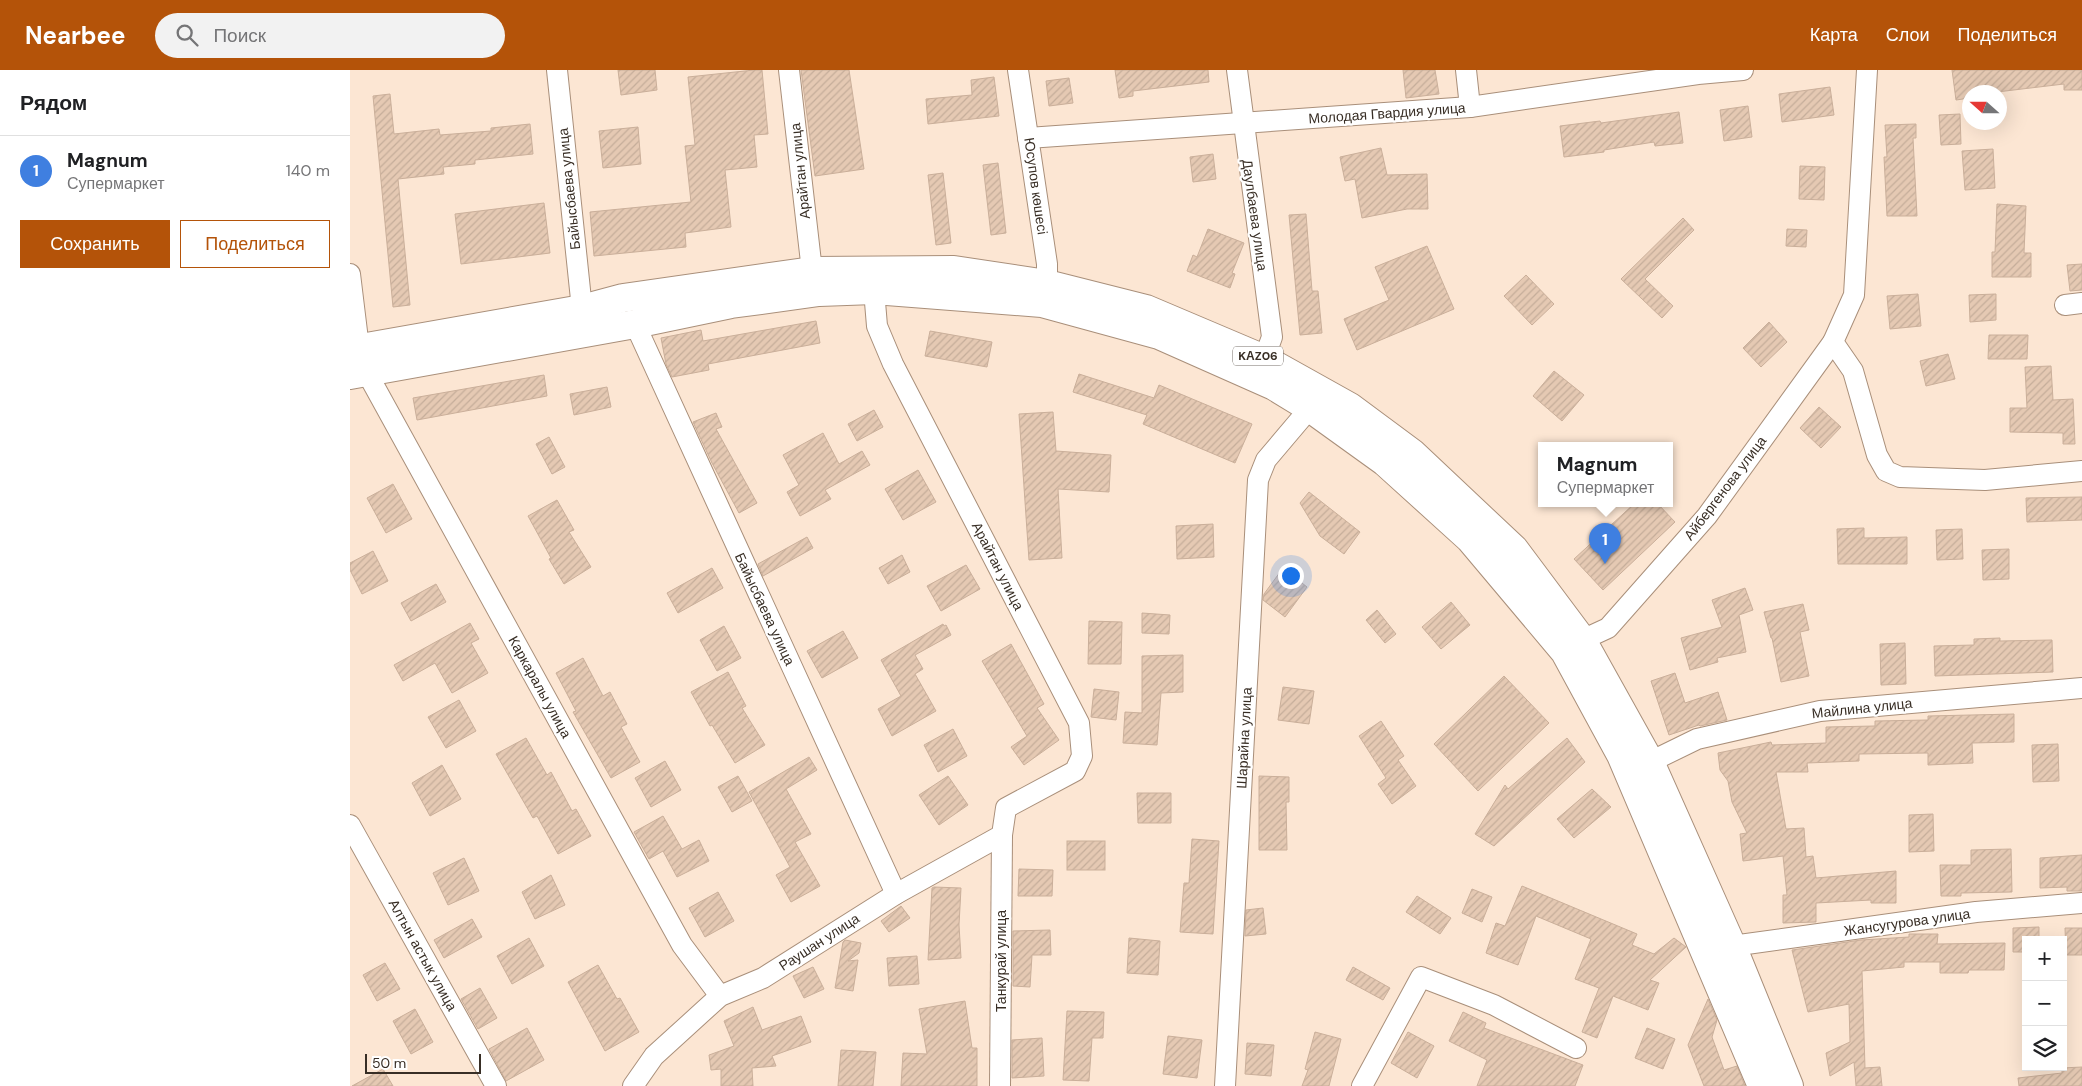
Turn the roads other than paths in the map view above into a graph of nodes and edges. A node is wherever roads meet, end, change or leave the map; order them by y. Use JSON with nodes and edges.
{"nodes":[{"id":1,"x":557,"y":70,"type":"edge"},
{"id":2,"x":789,"y":70,"type":"edge"},
{"id":3,"x":1018,"y":70,"type":"edge"},
{"id":4,"x":1237,"y":70,"type":"edge"},
{"id":5,"x":1466,"y":70,"type":"edge"},
{"id":6,"x":1743,"y":70,"type":"edge"},
{"id":7,"x":1866,"y":70,"type":"edge"},
{"id":8,"x":1698,"y":72,"type":"edge"},
{"id":9,"x":1470,"y":107,"type":"junction"},
{"id":10,"x":1243,"y":123,"type":"junction"},
{"id":11,"x":1028,"y":138,"type":"junction"},
{"id":12,"x":812,"y":272,"type":"junction"},
{"id":13,"x":350,"y":274,"type":"edge"},
{"id":14,"x":874,"y":290,"type":"junction"},
{"id":15,"x":1045,"y":293,"type":"junction"},
{"id":16,"x":582,"y":309,"type":"junction"},
{"id":17,"x":635,"y":324,"type":"junction"},
{"id":18,"x":1832,"y":342,"type":"junction"},
{"id":19,"x":1264,"y":358,"type":"junction"},
{"id":20,"x":356,"y":362,"type":"edge"},
{"id":21,"x":1310,"y":408,"type":"junction"},
{"id":22,"x":2082,"y":471,"type":"edge"},
{"id":23,"x":1582,"y":640,"type":"junction"},
{"id":24,"x":2082,"y":688,"type":"edge"},
{"id":25,"x":1650,"y":762,"type":"junction"},
{"id":26,"x":350,"y":824,"type":"edge"},
{"id":27,"x":1002,"y":835,"type":"junction"},
{"id":28,"x":896,"y":894,"type":"junction"},
{"id":29,"x":2082,"y":903,"type":"edge"},
{"id":30,"x":1732,"y":946,"type":"junction"},
{"id":31,"x":720,"y":996,"type":"junction"},
{"id":32,"x":1576,"y":1048,"type":"dead end"},
{"id":33,"x":496,"y":1086,"type":"edge"},
{"id":34,"x":633,"y":1086,"type":"edge"},
{"id":35,"x":1000,"y":1086,"type":"edge"},
{"id":36,"x":1225,"y":1086,"type":"edge"},
{"id":37,"x":1362,"y":1086,"type":"edge"},
{"id":38,"x":1762,"y":1086,"type":"edge"},
{"id":39,"x":1788,"y":1086,"type":"edge"}],
"edges":[{"from":1,"to":16,"type":"street","name":"Байысбаева улица"},
{"from":2,"to":12,"type":"street","name":"Арайтан улица"},
{"from":3,"to":11,"type":"street","name":"Юсупов көшесі"},
{"from":4,"to":10,"type":"street","name":"Даулбаева улица"},
{"from":5,"to":9,"type":"street"},
{"from":6,"to":8,"type":"street","name":"Молодая Гвардия улица"},
{"from":7,"to":18,"type":"street","name":"Айбергенова улица"},
{"from":8,"to":9,"type":"street","name":"Молодая Гвардия улица"},
{"from":9,"to":10,"type":"street","name":"Молодая Гвардия улица"},
{"from":10,"to":11,"type":"street","name":"Молодая Гвардия улица"},
{"from":10,"to":19,"type":"street","name":"Даулбаева улица"},
{"from":11,"to":15,"type":"street","name":"Юсупов көшесі"},
{"from":12,"to":15,"type":"highway","number":"KАZ06"},
{"from":12,"to":16,"type":"highway","number":"KАZ06"},
{"from":13,"to":20,"type":"street"},
{"from":14,"to":15,"type":"highway","number":"KАZ06"},
{"from":14,"to":17,"type":"highway","number":"KАZ06"},
{"from":14,"to":27,"type":"street","name":"Арайтан улица"},
{"from":15,"to":19,"type":"highway","number":"KАZ06"},
{"from":15,"to":21,"type":"highway","number":"KАZ06"},
{"from":16,"to":20,"type":"highway","number":"KАZ06"},
{"from":17,"to":20,"type":"highway","number":"KАZ06"},
{"from":17,"to":28,"type":"street","name":"Байысбаева улица"},
{"from":18,"to":22,"type":"street"},
{"from":18,"to":23,"type":"street","name":"Айбергенова улица"},
{"from":19,"to":23,"type":"highway","number":"KАZ06"},
{"from":20,"to":31,"type":"street","name":"Каркаралы улица"},
{"from":21,"to":36,"type":"street","name":"Шарайна улица"},
{"from":21,"to":38,"type":"highway","number":"KАZ06"},
{"from":23,"to":25,"type":"highway","number":"KАZ06"},
{"from":24,"to":25,"type":"street","name":"Майлина улица"},
{"from":25,"to":30,"type":"highway","number":"KАZ06"},
{"from":26,"to":33,"type":"street","name":"Алтын астык улица"},
{"from":27,"to":28,"type":"street","name":"Раушан улица"},
{"from":27,"to":35,"type":"street","name":"Танкурай улица"},
{"from":28,"to":31,"type":"street","name":"Раушан улица"},
{"from":29,"to":30,"type":"street","name":"Жансугурова улица"},
{"from":30,"to":39,"type":"highway","number":"KАZ06"},
{"from":31,"to":34,"type":"street","name":"Раушан улица"},
{"from":32,"to":37,"type":"street"}]}
